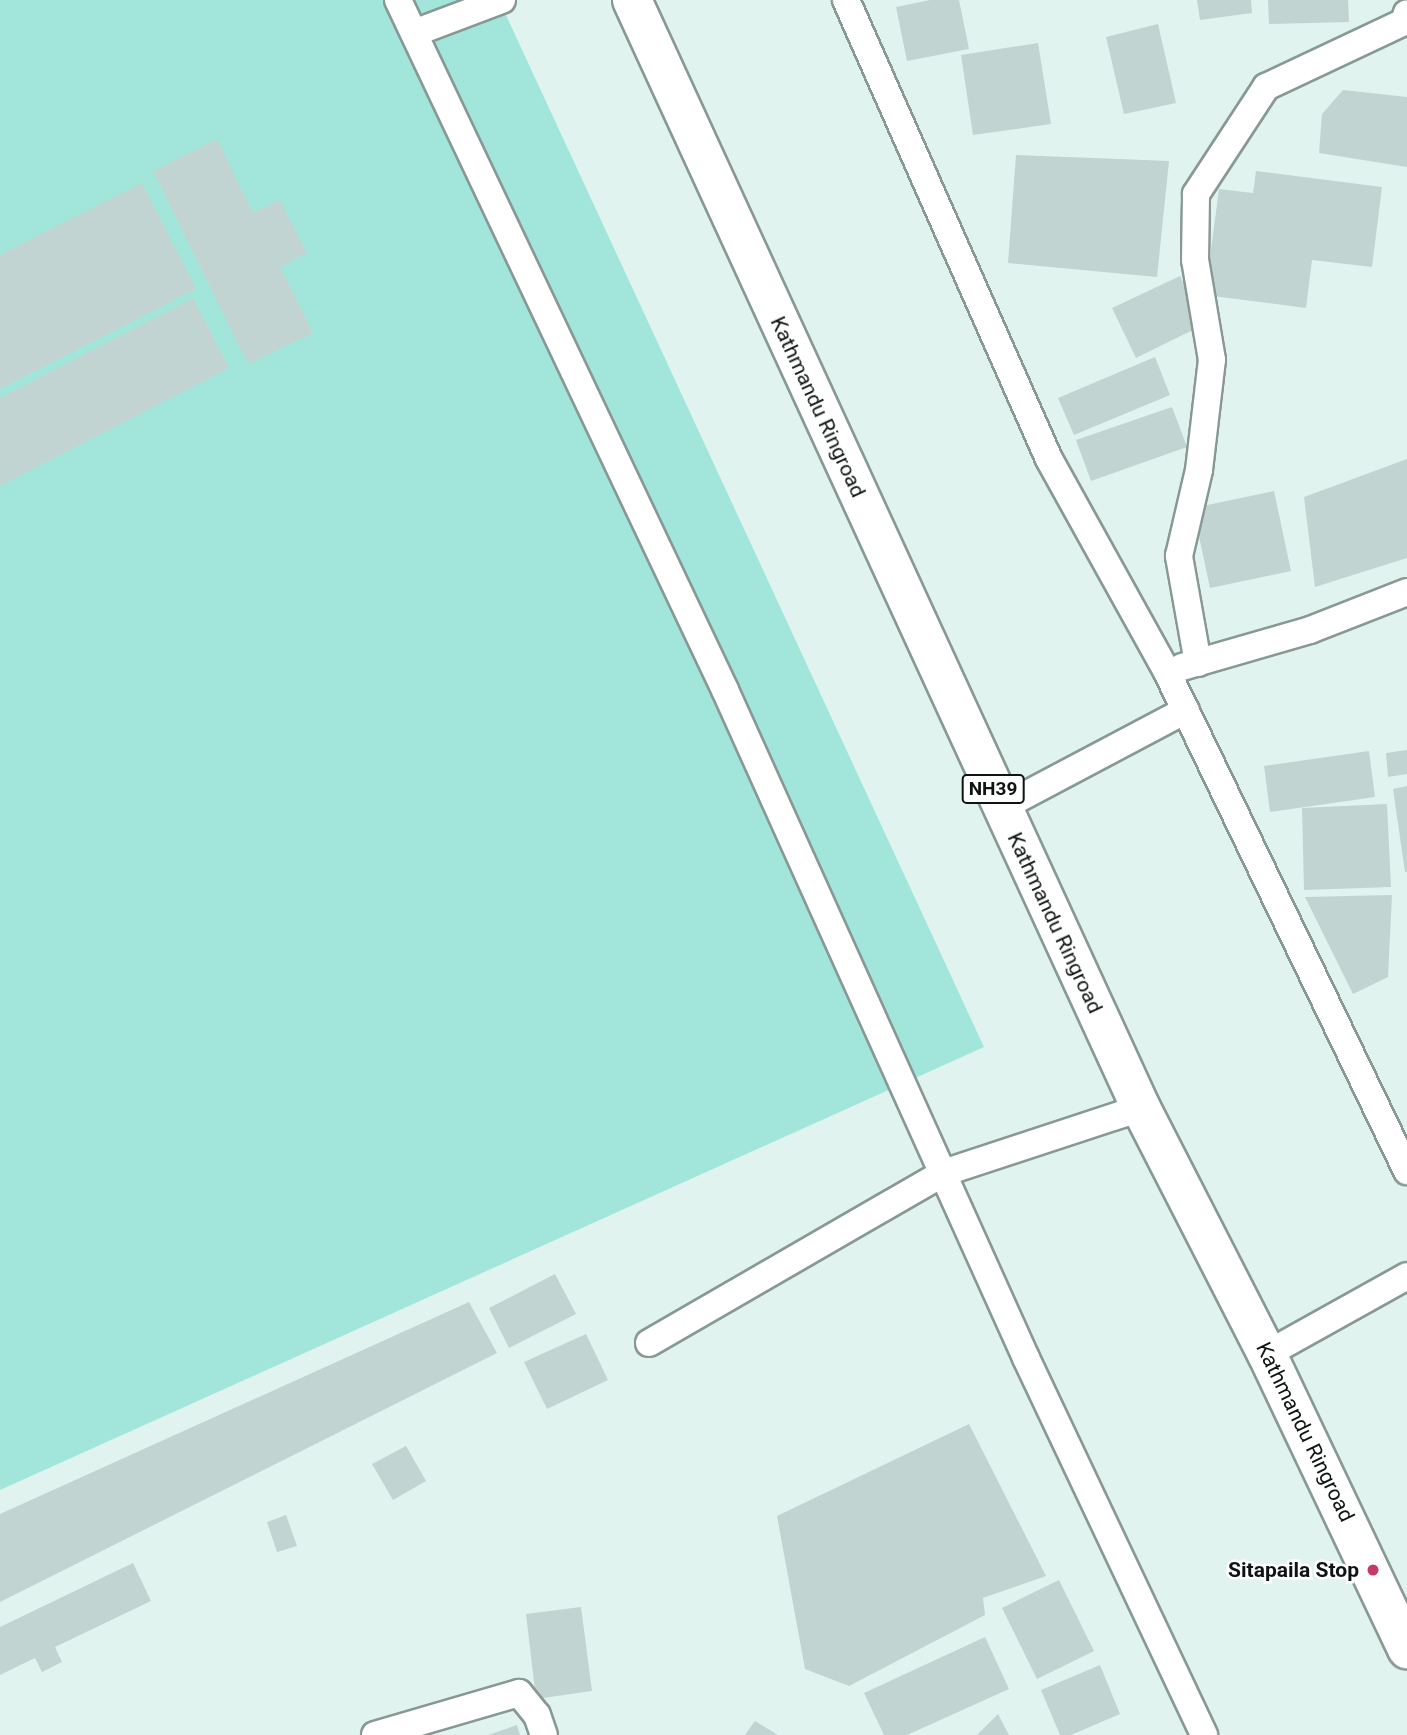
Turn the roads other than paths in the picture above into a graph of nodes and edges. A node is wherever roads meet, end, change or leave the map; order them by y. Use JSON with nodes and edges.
{"nodes":[{"id":1,"x":398,"y":0,"type":"edge"},
{"id":2,"x":502,"y":0,"type":"edge"},
{"id":3,"x":632,"y":0,"type":"edge"},
{"id":4,"x":846,"y":0,"type":"edge"},
{"id":5,"x":1407,"y":13,"type":"edge"},
{"id":6,"x":414,"y":33,"type":"junction"},
{"id":7,"x":1407,"y":592,"type":"edge"},
{"id":8,"x":1198,"y":663,"type":"junction"},
{"id":9,"x":1167,"y":672,"type":"junction"},
{"id":10,"x":1186,"y":710,"type":"junction"},
{"id":11,"x":1002,"y":808,"type":"junction"},
{"id":12,"x":1140,"y":1108,"type":"junction"},
{"id":13,"x":1407,"y":1171,"type":"edge"},
{"id":14,"x":943,"y":1173,"type":"junction"},
{"id":15,"x":1407,"y":1276,"type":"edge"},
{"id":16,"x":649,"y":1343,"type":"dead end"},
{"id":17,"x":1267,"y":1354,"type":"junction"},
{"id":18,"x":1407,"y":1649,"type":"edge"},
{"id":19,"x":375,"y":1735,"type":"edge"},
{"id":20,"x":544,"y":1735,"type":"edge"},
{"id":21,"x":1205,"y":1735,"type":"edge"}],
"edges":[{"from":1,"to":6,"type":"lane"},
{"from":2,"to":6,"type":"lane"},
{"from":3,"to":11,"type":"highway","name":"Kathmandu Ringroad","number":"NH39"},
{"from":4,"to":9,"type":"lane"},
{"from":5,"to":8,"type":"lane"},
{"from":6,"to":14,"type":"lane"},
{"from":7,"to":8,"type":"lane"},
{"from":8,"to":9,"type":"lane"},
{"from":9,"to":10,"type":"lane"},
{"from":10,"to":11,"type":"lane"},
{"from":10,"to":13,"type":"lane"},
{"from":11,"to":12,"type":"highway","name":"Kathmandu Ringroad","number":"NH39"},
{"from":12,"to":14,"type":"lane"},
{"from":12,"to":17,"type":"highway","name":"Kathmandu Ringroad","number":"NH39"},
{"from":14,"to":16,"type":"lane"},
{"from":14,"to":21,"type":"lane"},
{"from":15,"to":17,"type":"lane"},
{"from":17,"to":18,"type":"highway","name":"Kathmandu Ringroad","number":"NH39"},
{"from":19,"to":20,"type":"lane"}]}
